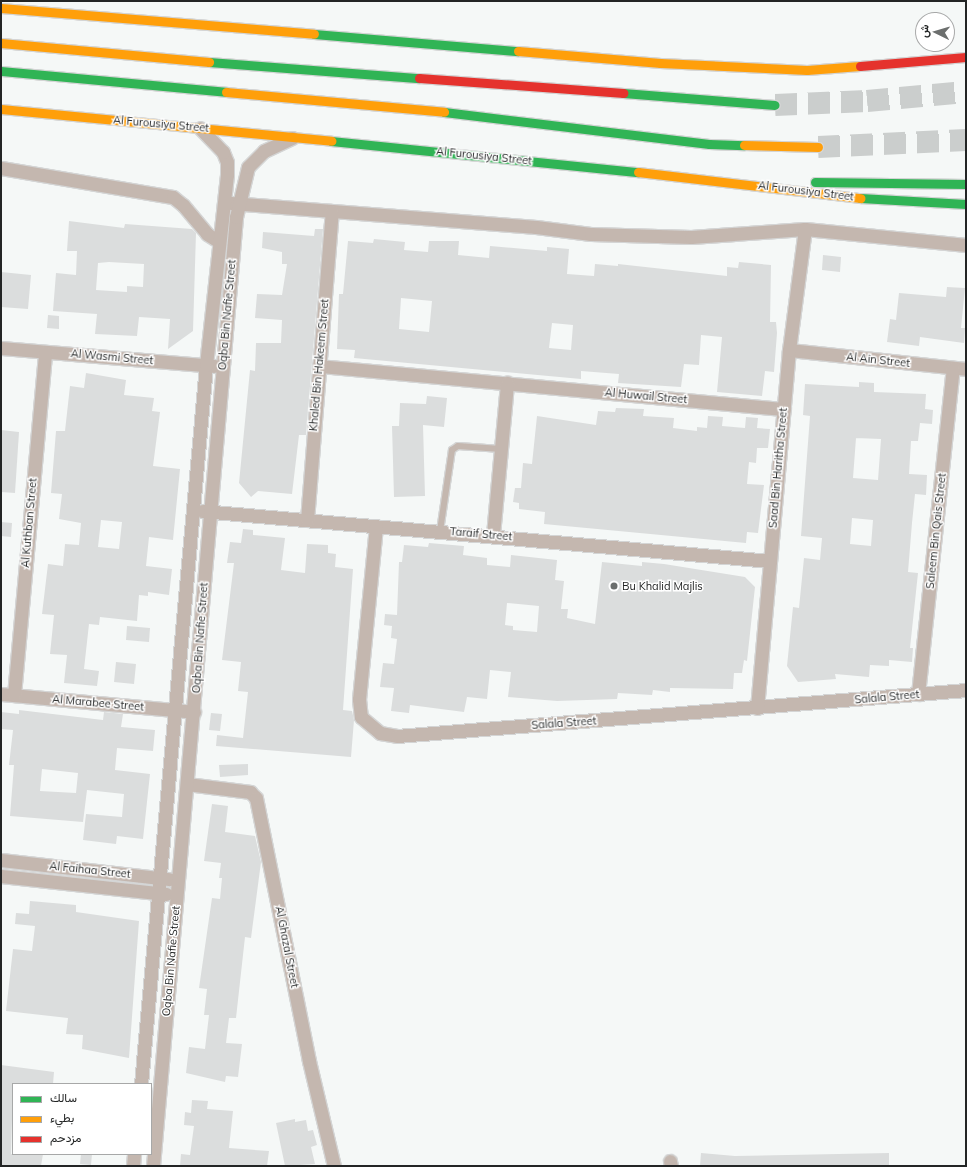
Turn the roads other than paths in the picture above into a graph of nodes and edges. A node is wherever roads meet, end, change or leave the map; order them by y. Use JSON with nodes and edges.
{"nodes":[{"id":1,"x":1,"y":8,"type":"edge"},
{"id":2,"x":1,"y":44,"type":"edge"},
{"id":3,"x":966,"y":57,"type":"edge"},
{"id":4,"x":1,"y":71,"type":"edge"},
{"id":5,"x":775,"y":105,"type":"tunnel mouth"},
{"id":6,"x":1,"y":109,"type":"edge"},
{"id":7,"x":200,"y":128,"type":"junction"},
{"id":8,"x":294,"y":137,"type":"junction"},
{"id":9,"x":818,"y":147,"type":"tunnel mouth"},
{"id":10,"x":1,"y":168,"type":"edge"},
{"id":11,"x":750,"y":184,"type":"junction"},
{"id":12,"x":966,"y":184,"type":"edge"},
{"id":13,"x":223,"y":202,"type":"junction"},
{"id":14,"x":238,"y":204,"type":"junction"},
{"id":15,"x":966,"y":204,"type":"edge"},
{"id":16,"x":332,"y":211,"type":"junction"},
{"id":17,"x":805,"y":229,"type":"junction"},
{"id":18,"x":218,"y":241,"type":"junction"},
{"id":19,"x":966,"y":245,"type":"edge"},
{"id":20,"x":212,"y":301,"type":"junction"},
{"id":21,"x":228,"y":302,"type":"junction"},
{"id":22,"x":1,"y":348,"type":"edge"},
{"id":23,"x":789,"y":350,"type":"junction"},
{"id":24,"x":45,"y":352,"type":"junction"},
{"id":25,"x":206,"y":365,"type":"junction"},
{"id":26,"x":319,"y":366,"type":"junction"},
{"id":27,"x":222,"y":367,"type":"junction"},
{"id":28,"x":960,"y":369,"type":"edge"},
{"id":29,"x":507,"y":383,"type":"junction"},
{"id":30,"x":784,"y":409,"type":"junction"},
{"id":31,"x":501,"y":449,"type":"junction"},
{"id":32,"x":192,"y":510,"type":"junction"},
{"id":33,"x":209,"y":512,"type":"junction"},
{"id":34,"x":307,"y":520,"type":"junction"},
{"id":35,"x":376,"y":526,"type":"junction"},
{"id":36,"x":440,"y":531,"type":"junction"},
{"id":37,"x":493,"y":535,"type":"junction"},
{"id":38,"x":770,"y":561,"type":"junction"},
{"id":39,"x":966,"y":690,"type":"edge"},
{"id":40,"x":1,"y":694,"type":"edge"},
{"id":41,"x":918,"y":694,"type":"junction"},
{"id":42,"x":14,"y":695,"type":"junction"},
{"id":43,"x":757,"y":708,"type":"junction"},
{"id":44,"x":174,"y":710,"type":"junction"},
{"id":45,"x":194,"y":712,"type":"junction"},
{"id":46,"x":187,"y":784,"type":"junction"},
{"id":47,"x":1,"y":860,"type":"edge"},
{"id":48,"x":1,"y":876,"type":"edge"},
{"id":49,"x":161,"y":878,"type":"junction"},
{"id":50,"x":179,"y":880,"type":"junction"},
{"id":51,"x":159,"y":894,"type":"junction"},
{"id":52,"x":178,"y":895,"type":"junction"},
{"id":53,"x":141,"y":1083,"type":"edge"},
{"id":54,"x":134,"y":1155,"type":"edge"},
{"id":55,"x":133,"y":1166,"type":"edge"},
{"id":56,"x":153,"y":1166,"type":"edge"},
{"id":57,"x":334,"y":1166,"type":"edge"}],
"edges":[{"from":1,"to":3,"type":"main road"},
{"from":2,"to":5,"type":"main road"},
{"from":4,"to":9,"type":"main road"},
{"from":6,"to":7,"type":"main road","name":"Al Furousiya Street"},
{"from":7,"to":8,"type":"main road","name":"Al Furousiya Street"},
{"from":7,"to":13,"type":"street","name":"Oqba Bin Nafie Street"},
{"from":8,"to":11,"type":"main road","name":"Al Furousiya Street"},
{"from":8,"to":14,"type":"street","name":"Oqba Bin Nafie Street"},
{"from":10,"to":18,"type":"street"},
{"from":11,"to":12,"type":"main road"},
{"from":11,"to":15,"type":"main road","name":"Al Furousiya Street"},
{"from":13,"to":14,"type":"street"},
{"from":13,"to":18,"type":"street","name":"Oqba Bin Nafie Street"},
{"from":14,"to":16,"type":"street"},
{"from":14,"to":21,"type":"street","name":"Oqba Bin Nafie Street"},
{"from":16,"to":17,"type":"street"},
{"from":16,"to":26,"type":"street","name":"Khaled Bin Hakeem Street"},
{"from":17,"to":19,"type":"street"},
{"from":17,"to":23,"type":"street","name":"Saad Bin Haritha Street"},
{"from":18,"to":20,"type":"street","name":"Oqba Bin Nafie Street"},
{"from":20,"to":21,"type":"street"},
{"from":20,"to":25,"type":"street","name":"Oqba Bin Nafie Street"},
{"from":21,"to":27,"type":"street","name":"Oqba Bin Nafie Street"},
{"from":22,"to":24,"type":"street","name":"Al Wasmi Street"},
{"from":23,"to":28,"type":"street","name":"Al Ain Street"},
{"from":23,"to":30,"type":"street","name":"Saad Bin Haritha Street"},
{"from":24,"to":25,"type":"street","name":"Al Wasmi Street"},
{"from":24,"to":42,"type":"street","name":"Al Kuthban Street"},
{"from":25,"to":27,"type":"street","name":"Al Wasmi Street"},
{"from":25,"to":32,"type":"street","name":"Oqba Bin Nafie Street"},
{"from":26,"to":29,"type":"street","name":"Al Huwail Street"},
{"from":26,"to":34,"type":"street","name":"Khaled Bin Hakeem Street"},
{"from":27,"to":33,"type":"street","name":"Oqba Bin Nafie Street"},
{"from":28,"to":41,"type":"street","name":"Saleem Bin Qais Street"},
{"from":29,"to":30,"type":"street","name":"Al Huwail Street"},
{"from":29,"to":31,"type":"street"},
{"from":30,"to":38,"type":"street","name":"Saad Bin Haritha Street"},
{"from":31,"to":36,"type":"lane"},
{"from":31,"to":37,"type":"street"},
{"from":32,"to":33,"type":"street","name":"Taraif Street"},
{"from":32,"to":44,"type":"street","name":"Oqba Bin Nafie Street"},
{"from":33,"to":34,"type":"street","name":"Taraif Street"},
{"from":33,"to":45,"type":"street","name":"Oqba Bin Nafie Street"},
{"from":34,"to":35,"type":"street","name":"Taraif Street"},
{"from":35,"to":36,"type":"street","name":"Taraif Street"},
{"from":35,"to":43,"type":"street","name":"Salala Street"},
{"from":36,"to":37,"type":"street","name":"Taraif Street"},
{"from":37,"to":38,"type":"street","name":"Taraif Street"},
{"from":38,"to":43,"type":"street","name":"Saad Bin Haritha Street"},
{"from":39,"to":41,"type":"street","name":"Salala Street"},
{"from":40,"to":42,"type":"street","name":"Al Marabee Street"},
{"from":41,"to":43,"type":"street","name":"Salala Street"},
{"from":42,"to":44,"type":"street","name":"Al Marabee Street"},
{"from":44,"to":45,"type":"street","name":"Al Marabee Street"},
{"from":44,"to":49,"type":"street","name":"Oqba Bin Nafie Street"},
{"from":45,"to":46,"type":"street","name":"Oqba Bin Nafie Street"},
{"from":46,"to":50,"type":"street","name":"Oqba Bin Nafie Street"},
{"from":46,"to":57,"type":"street","name":"Al Ghazal Street"},
{"from":47,"to":49,"type":"street","name":"Al Faihaa Street"},
{"from":48,"to":51,"type":"street","name":"Al Faihaa Street"},
{"from":49,"to":50,"type":"street","name":"Al Faihaa Street"},
{"from":49,"to":51,"type":"street","name":"Oqba Bin Nafie Street"},
{"from":50,"to":52,"type":"street","name":"Oqba Bin Nafie Street"},
{"from":51,"to":52,"type":"street","name":"Al Faihaa Street"},
{"from":51,"to":53,"type":"street","name":"Oqba Bin Nafie Street"},
{"from":52,"to":56,"type":"street","name":"Oqba Bin Nafie Street"},
{"from":54,"to":55,"type":"street"}]}
